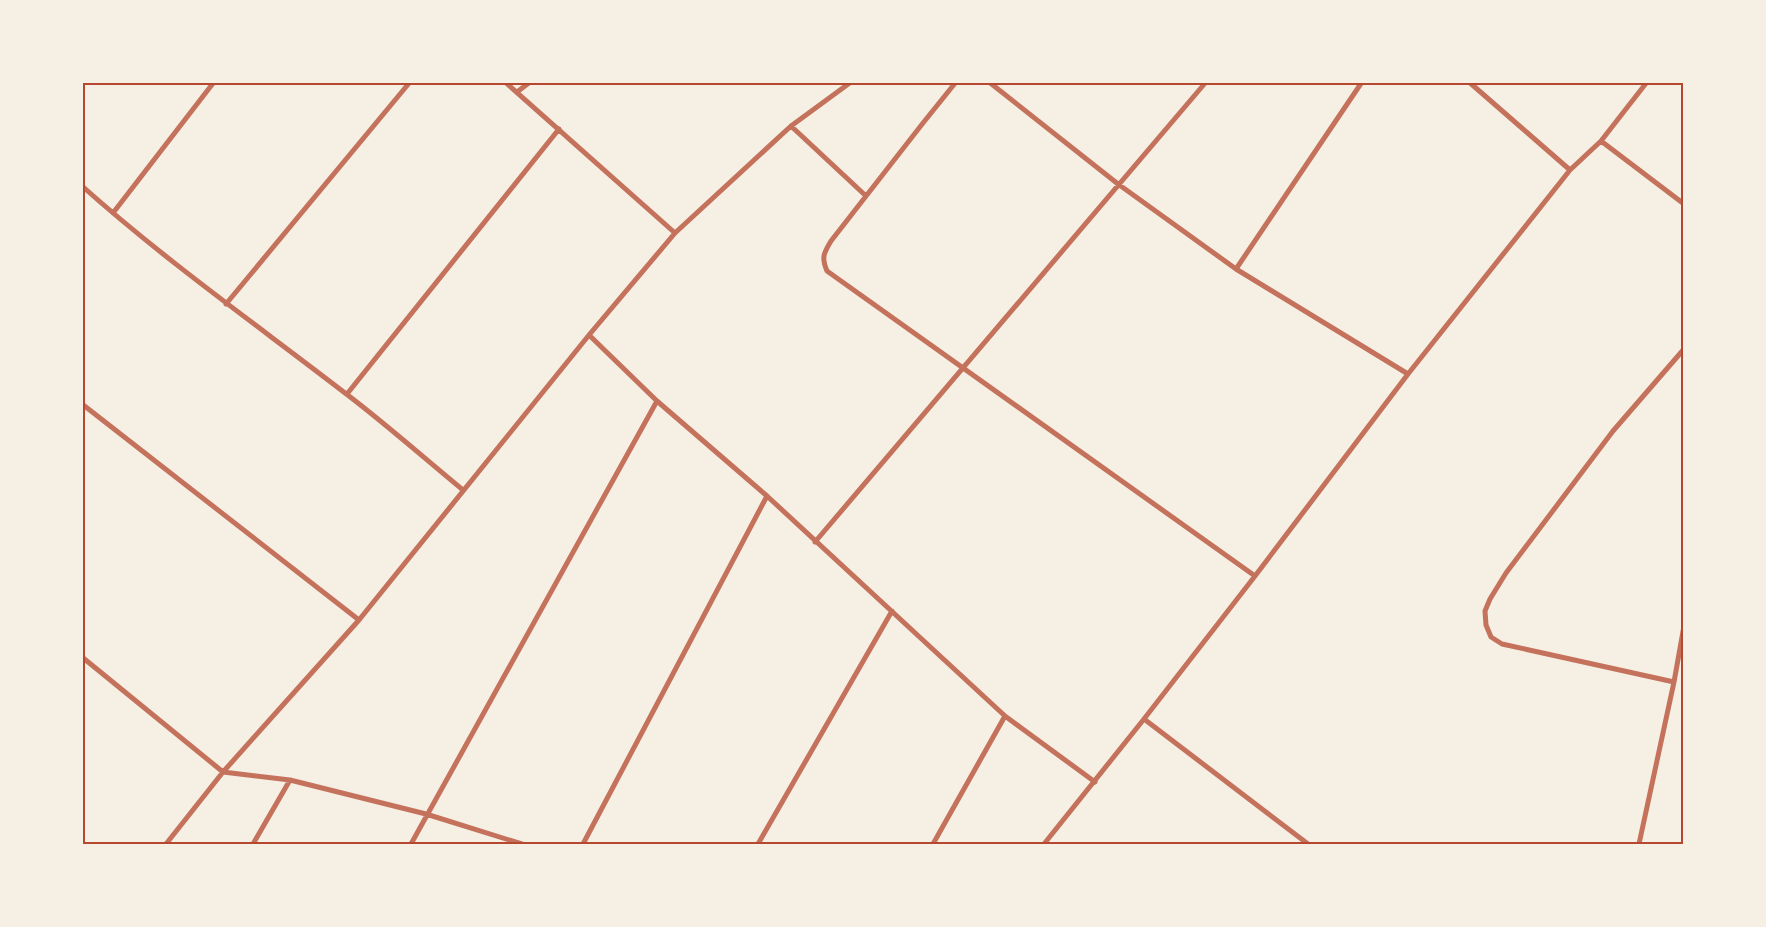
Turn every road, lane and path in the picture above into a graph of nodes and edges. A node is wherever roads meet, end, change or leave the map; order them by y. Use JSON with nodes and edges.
{"nodes":[{"id":1,"x":214,"y":82,"type":"edge"},
{"id":2,"x":410,"y":82,"type":"edge"},
{"id":3,"x":505,"y":82,"type":"edge"},
{"id":4,"x":530,"y":82,"type":"edge"},
{"id":5,"x":851,"y":82,"type":"edge"},
{"id":6,"x":956,"y":82,"type":"edge"},
{"id":7,"x":989,"y":82,"type":"edge"},
{"id":8,"x":1206,"y":82,"type":"edge"},
{"id":9,"x":1362,"y":82,"type":"edge"},
{"id":10,"x":1470,"y":82,"type":"edge"},
{"id":11,"x":1647,"y":82,"type":"edge"},
{"id":12,"x":517,"y":92,"type":"junction"},
{"id":13,"x":791,"y":126,"type":"junction"},
{"id":14,"x":559,"y":129,"type":"junction"},
{"id":15,"x":1601,"y":141,"type":"junction"},
{"id":16,"x":1570,"y":170,"type":"junction"},
{"id":17,"x":1118,"y":184,"type":"junction"},
{"id":18,"x":82,"y":186,"type":"edge"},
{"id":19,"x":866,"y":196,"type":"junction"},
{"id":20,"x":1684,"y":204,"type":"edge"},
{"id":21,"x":113,"y":213,"type":"junction"},
{"id":22,"x":675,"y":233,"type":"junction"},
{"id":23,"x":1236,"y":269,"type":"junction"},
{"id":24,"x":226,"y":304,"type":"junction"},
{"id":25,"x":589,"y":335,"type":"junction"},
{"id":26,"x":1684,"y":349,"type":"edge"},
{"id":27,"x":964,"y":368,"type":"junction"},
{"id":28,"x":1408,"y":374,"type":"junction"},
{"id":29,"x":347,"y":394,"type":"junction"},
{"id":30,"x":657,"y":401,"type":"junction"},
{"id":31,"x":82,"y":404,"type":"edge"},
{"id":32,"x":463,"y":490,"type":"junction"},
{"id":33,"x":767,"y":496,"type":"junction"},
{"id":34,"x":815,"y":542,"type":"junction"},
{"id":35,"x":1255,"y":576,"type":"junction"},
{"id":36,"x":892,"y":611,"type":"junction"},
{"id":37,"x":359,"y":620,"type":"junction"},
{"id":38,"x":1684,"y":626,"type":"edge"},
{"id":39,"x":82,"y":658,"type":"edge"},
{"id":40,"x":1674,"y":682,"type":"junction"},
{"id":41,"x":1006,"y":716,"type":"junction"},
{"id":42,"x":1144,"y":719,"type":"junction"},
{"id":43,"x":223,"y":772,"type":"junction"},
{"id":44,"x":290,"y":780,"type":"junction"},
{"id":45,"x":1095,"y":782,"type":"junction"},
{"id":46,"x":426,"y":814,"type":"junction"},
{"id":47,"x":166,"y":844,"type":"edge"},
{"id":48,"x":253,"y":844,"type":"edge"},
{"id":49,"x":411,"y":844,"type":"edge"},
{"id":50,"x":522,"y":844,"type":"edge"},
{"id":51,"x":583,"y":844,"type":"edge"},
{"id":52,"x":758,"y":844,"type":"edge"},
{"id":53,"x":933,"y":844,"type":"edge"},
{"id":54,"x":1044,"y":844,"type":"edge"},
{"id":55,"x":1308,"y":844,"type":"edge"},
{"id":56,"x":1639,"y":844,"type":"edge"}],
"edges":[{"from":1,"to":21,"type":"street"},
{"from":2,"to":24,"type":"street"},
{"from":3,"to":12,"type":"street"},
{"from":4,"to":12,"type":"street"},
{"from":5,"to":13,"type":"street"},
{"from":6,"to":19,"type":"street"},
{"from":7,"to":17,"type":"street"},
{"from":8,"to":17,"type":"street"},
{"from":9,"to":23,"type":"street"},
{"from":10,"to":16,"type":"street"},
{"from":11,"to":15,"type":"street"},
{"from":12,"to":14,"type":"street"},
{"from":13,"to":19,"type":"street"},
{"from":13,"to":22,"type":"street"},
{"from":14,"to":22,"type":"street"},
{"from":14,"to":29,"type":"street"},
{"from":15,"to":16,"type":"street"},
{"from":15,"to":20,"type":"street"},
{"from":16,"to":28,"type":"street"},
{"from":17,"to":23,"type":"street"},
{"from":17,"to":27,"type":"street"},
{"from":18,"to":21,"type":"street"},
{"from":19,"to":27,"type":"street"},
{"from":21,"to":24,"type":"street"},
{"from":22,"to":25,"type":"street"},
{"from":23,"to":28,"type":"street"},
{"from":24,"to":29,"type":"street"},
{"from":25,"to":30,"type":"street"},
{"from":25,"to":32,"type":"street"},
{"from":26,"to":40,"type":"street"},
{"from":27,"to":34,"type":"street"},
{"from":27,"to":35,"type":"street"},
{"from":28,"to":35,"type":"street"},
{"from":29,"to":32,"type":"street"},
{"from":30,"to":33,"type":"street"},
{"from":30,"to":46,"type":"street"},
{"from":31,"to":37,"type":"street"},
{"from":32,"to":37,"type":"street"},
{"from":33,"to":34,"type":"street"},
{"from":33,"to":51,"type":"street"},
{"from":34,"to":36,"type":"street"},
{"from":35,"to":42,"type":"street"},
{"from":36,"to":41,"type":"street"},
{"from":36,"to":52,"type":"street"},
{"from":37,"to":43,"type":"street"},
{"from":38,"to":40,"type":"street"},
{"from":39,"to":43,"type":"street"},
{"from":40,"to":56,"type":"street"},
{"from":41,"to":45,"type":"street"},
{"from":41,"to":53,"type":"street"},
{"from":42,"to":45,"type":"street"},
{"from":42,"to":55,"type":"street"},
{"from":43,"to":44,"type":"street"},
{"from":43,"to":47,"type":"street"},
{"from":44,"to":46,"type":"street"},
{"from":44,"to":48,"type":"street"},
{"from":45,"to":54,"type":"street"},
{"from":46,"to":49,"type":"street"},
{"from":46,"to":50,"type":"street"}]}
